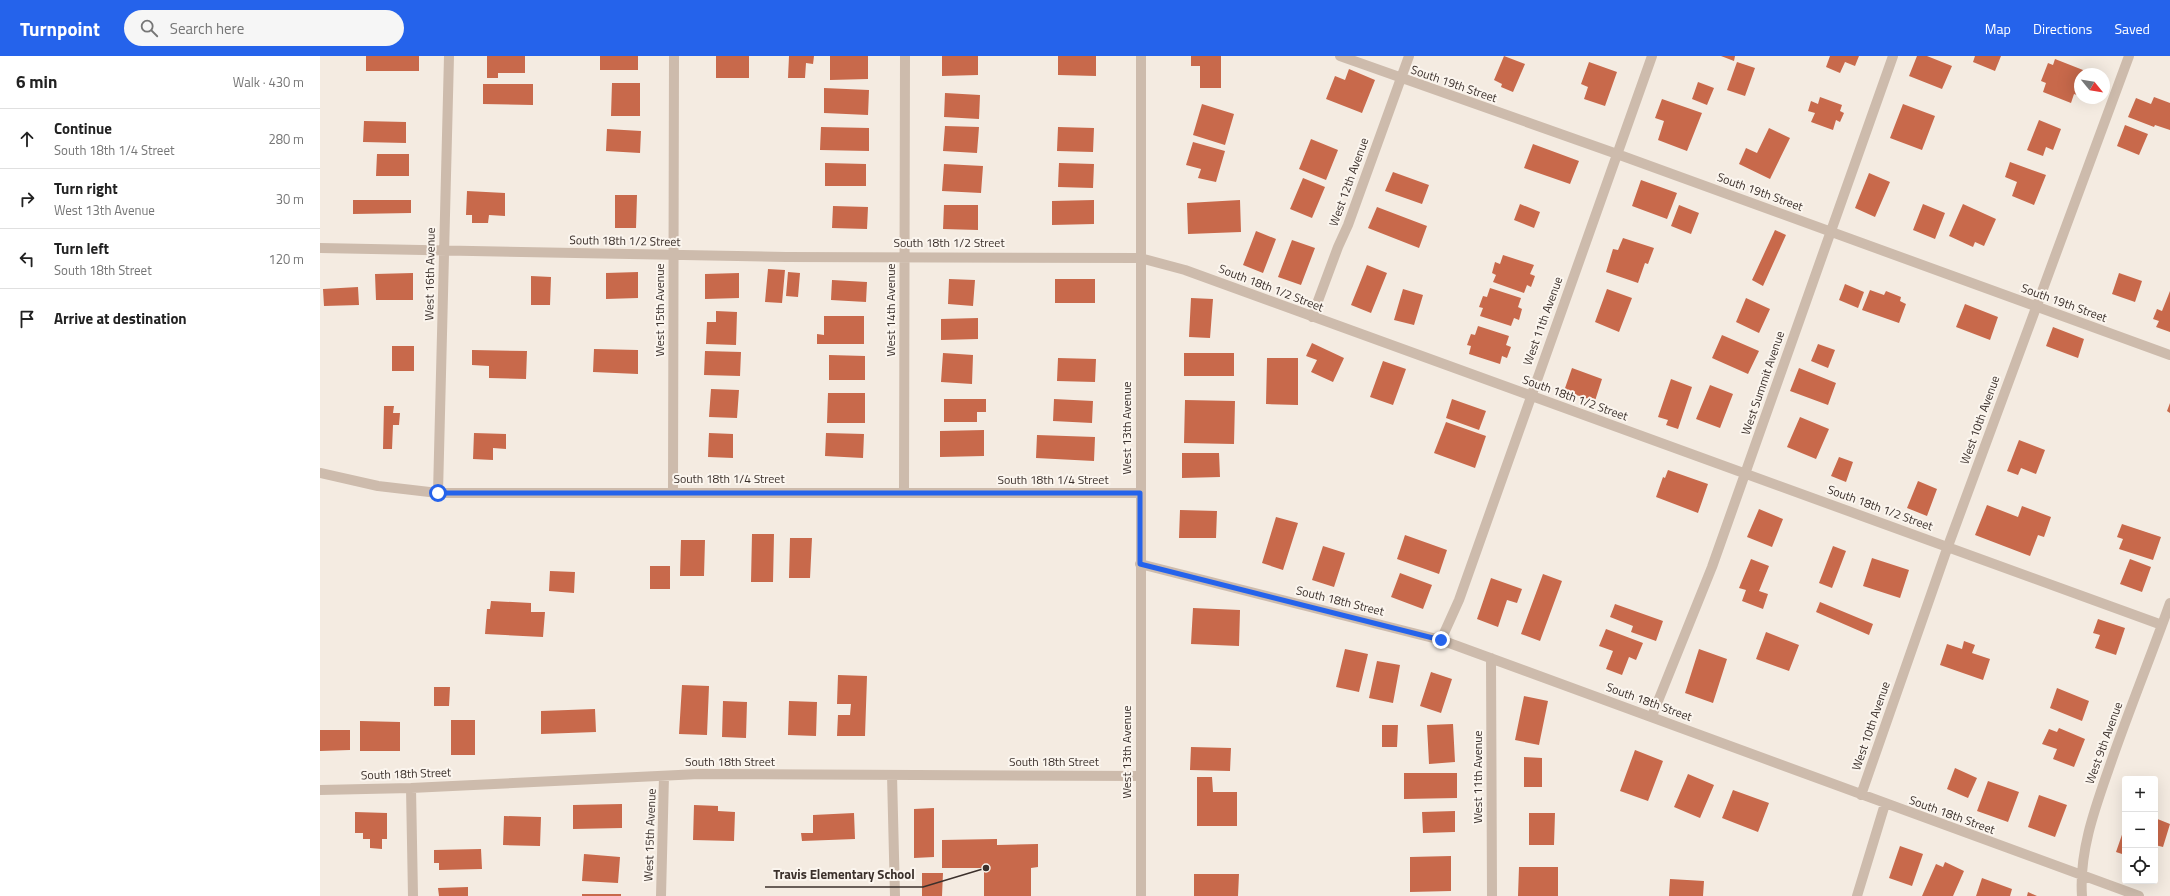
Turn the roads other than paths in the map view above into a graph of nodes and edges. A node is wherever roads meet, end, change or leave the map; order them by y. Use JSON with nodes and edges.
{"nodes":[{"id":1,"x":449,"y":56,"type":"edge"},
{"id":2,"x":674,"y":56,"type":"edge"},
{"id":3,"x":905,"y":56,"type":"edge"},
{"id":4,"x":1141,"y":56,"type":"edge"},
{"id":5,"x":1340,"y":56,"type":"edge"},
{"id":6,"x":1409,"y":56,"type":"edge"},
{"id":7,"x":1652,"y":56,"type":"edge"},
{"id":8,"x":1893,"y":56,"type":"edge"},
{"id":9,"x":2129,"y":56,"type":"edge"},
{"id":10,"x":1401,"y":79,"type":"junction"},
{"id":11,"x":1617,"y":154,"type":"junction"},
{"id":12,"x":1830,"y":231,"type":"junction"},
{"id":13,"x":320,"y":248,"type":"edge"},
{"id":14,"x":444,"y":250,"type":"junction"},
{"id":15,"x":674,"y":255,"type":"junction"},
{"id":16,"x":904,"y":256,"type":"junction"},
{"id":17,"x":1140,"y":258,"type":"junction"},
{"id":18,"x":2036,"y":306,"type":"junction"},
{"id":19,"x":1312,"y":317,"type":"junction"},
{"id":20,"x":2170,"y":355,"type":"edge"},
{"id":21,"x":1531,"y":395,"type":"junction"},
{"id":22,"x":320,"y":473,"type":"edge"},
{"id":23,"x":1745,"y":473,"type":"junction"},
{"id":24,"x":674,"y":492,"type":"junction"},
{"id":25,"x":904,"y":492,"type":"junction"},
{"id":26,"x":438,"y":493,"type":"junction"},
{"id":27,"x":1140,"y":493,"type":"junction"},
{"id":28,"x":1948,"y":546,"type":"junction"},
{"id":29,"x":1140,"y":564,"type":"junction"},
{"id":30,"x":2170,"y":603,"type":"edge"},
{"id":31,"x":2162,"y":625,"type":"junction"},
{"id":32,"x":1441,"y":640,"type":"junction"},
{"id":33,"x":1491,"y":658,"type":"junction"},
{"id":34,"x":1652,"y":716,"type":"junction"},
{"id":35,"x":892,"y":775,"type":"junction"},
{"id":36,"x":664,"y":776,"type":"junction"},
{"id":37,"x":1140,"y":776,"type":"junction"},
{"id":38,"x":411,"y":788,"type":"junction"},
{"id":39,"x":320,"y":790,"type":"edge"},
{"id":40,"x":1861,"y":795,"type":"junction"},
{"id":41,"x":1885,"y":804,"type":"junction"},
{"id":42,"x":2082,"y":876,"type":"junction"},
{"id":43,"x":413,"y":896,"type":"edge"},
{"id":44,"x":661,"y":896,"type":"edge"},
{"id":45,"x":895,"y":896,"type":"edge"},
{"id":46,"x":1141,"y":896,"type":"edge"},
{"id":47,"x":1492,"y":896,"type":"edge"},
{"id":48,"x":1857,"y":896,"type":"edge"},
{"id":49,"x":2082,"y":896,"type":"edge"},
{"id":50,"x":2139,"y":896,"type":"edge"}],
"edges":[{"from":1,"to":14,"type":"street","name":"West 16th Avenue"},
{"from":2,"to":15,"type":"street","name":"West 15th Avenue"},
{"from":3,"to":16,"type":"street","name":"West 14th Avenue"},
{"from":4,"to":17,"type":"street","name":"West 13th Avenue"},
{"from":5,"to":10,"type":"street","name":"South 19th Street"},
{"from":6,"to":10,"type":"street","name":"West 12th Avenue"},
{"from":7,"to":11,"type":"street","name":"West 11th Avenue"},
{"from":8,"to":12,"type":"street","name":"West Summit Avenue"},
{"from":9,"to":18,"type":"street","name":"West 10th Avenue"},
{"from":10,"to":11,"type":"street","name":"South 19th Street"},
{"from":10,"to":19,"type":"street","name":"West 12th Avenue"},
{"from":11,"to":12,"type":"street","name":"South 19th Street"},
{"from":11,"to":21,"type":"street","name":"West 11th Avenue"},
{"from":12,"to":18,"type":"street","name":"South 19th Street"},
{"from":12,"to":23,"type":"street","name":"West Summit Avenue"},
{"from":13,"to":14,"type":"street","name":"South 18th 1/2 Street"},
{"from":14,"to":15,"type":"street","name":"South 18th 1/2 Street"},
{"from":14,"to":26,"type":"street","name":"West 16th Avenue"},
{"from":15,"to":16,"type":"street","name":"South 18th 1/2 Street"},
{"from":15,"to":24,"type":"street","name":"West 15th Avenue"},
{"from":16,"to":17,"type":"street","name":"South 18th 1/2 Street"},
{"from":16,"to":25,"type":"street","name":"West 14th Avenue"},
{"from":17,"to":19,"type":"street","name":"South 18th 1/2 Street"},
{"from":17,"to":27,"type":"street","name":"West 13th Avenue"},
{"from":18,"to":20,"type":"street","name":"South 19th Street"},
{"from":18,"to":28,"type":"street","name":"West 10th Avenue"},
{"from":19,"to":21,"type":"street","name":"South 18th 1/2 Street"},
{"from":21,"to":23,"type":"street","name":"South 18th 1/2 Street"},
{"from":21,"to":32,"type":"street","name":"West 11th Avenue"},
{"from":22,"to":26,"type":"street","name":"South 18th 1/4 Street"},
{"from":23,"to":28,"type":"street","name":"South 18th 1/2 Street"},
{"from":23,"to":34,"type":"street","name":"West Summit Avenue"},
{"from":24,"to":25,"type":"street","name":"South 18th 1/4 Street"},
{"from":24,"to":26,"type":"street","name":"South 18th 1/4 Street"},
{"from":25,"to":27,"type":"street","name":"South 18th 1/4 Street"},
{"from":27,"to":29,"type":"street","name":"West 13th Avenue"},
{"from":28,"to":31,"type":"street","name":"South 18th 1/2 Street"},
{"from":28,"to":40,"type":"street","name":"West 10th Avenue"},
{"from":29,"to":32,"type":"street","name":"South 18th Street"},
{"from":29,"to":37,"type":"street","name":"West 13th Avenue"},
{"from":30,"to":31,"type":"street","name":"West 9th Avenue"},
{"from":31,"to":42,"type":"street","name":"West 9th Avenue"},
{"from":32,"to":33,"type":"street","name":"South 18th Street"},
{"from":33,"to":34,"type":"street","name":"South 18th Street"},
{"from":33,"to":47,"type":"street","name":"West 11th Avenue"},
{"from":34,"to":40,"type":"street","name":"South 18th Street"},
{"from":35,"to":36,"type":"street","name":"South 18th Street"},
{"from":35,"to":37,"type":"street","name":"South 18th Street"},
{"from":35,"to":45,"type":"street"},
{"from":36,"to":38,"type":"street","name":"South 18th Street"},
{"from":36,"to":44,"type":"street","name":"West 15th Avenue"},
{"from":37,"to":46,"type":"street","name":"West 13th Avenue"},
{"from":38,"to":39,"type":"street","name":"South 18th Street"},
{"from":38,"to":43,"type":"street"},
{"from":40,"to":41,"type":"street","name":"South 18th Street"},
{"from":41,"to":42,"type":"street","name":"South 18th Street"},
{"from":41,"to":48,"type":"street"},
{"from":42,"to":49,"type":"street","name":"West 9th Avenue"},
{"from":42,"to":50,"type":"street","name":"South 18th Street"}]}
